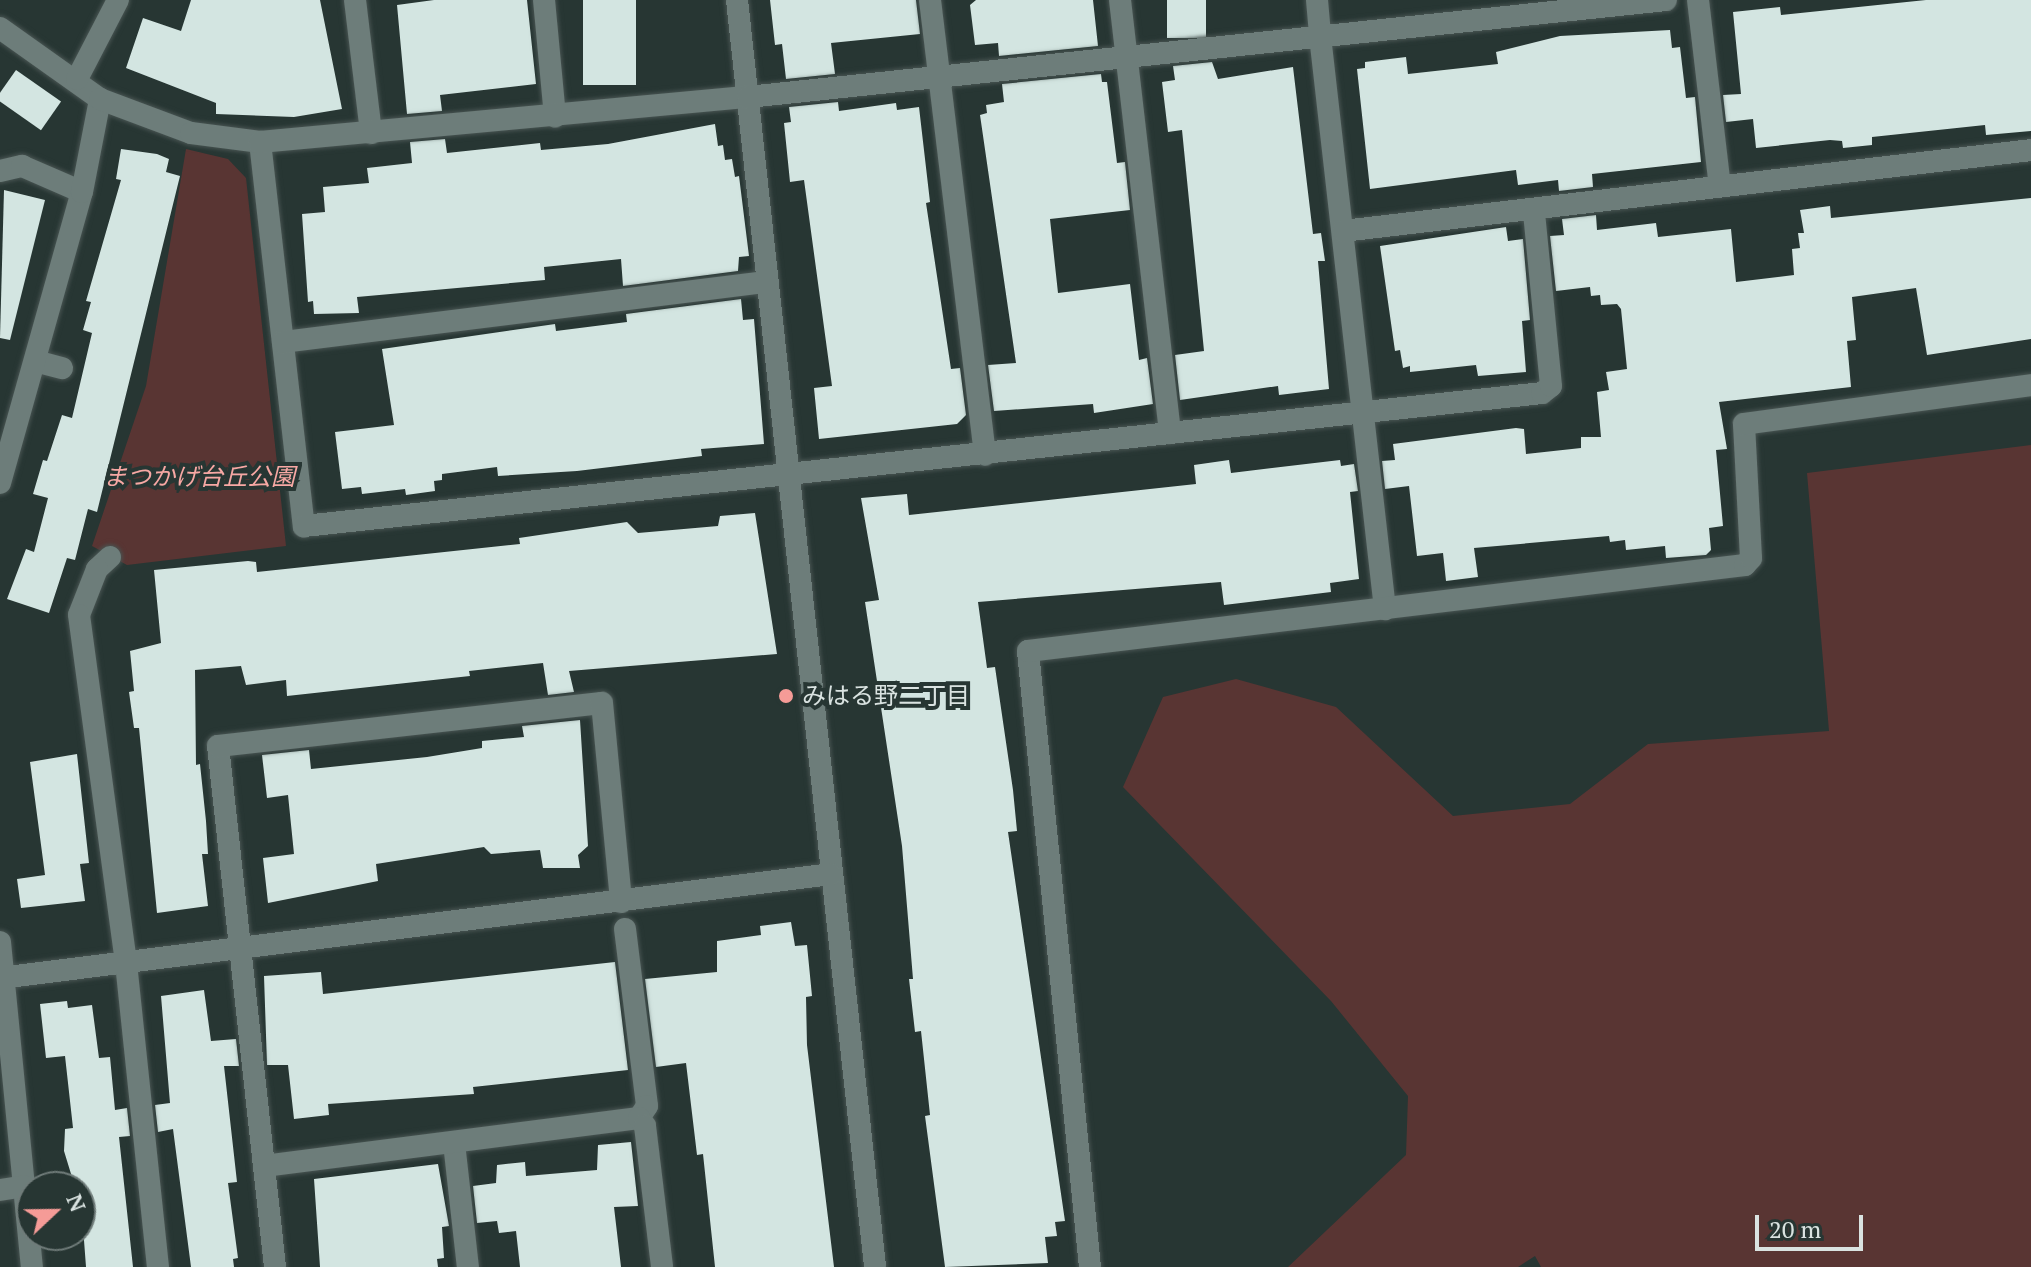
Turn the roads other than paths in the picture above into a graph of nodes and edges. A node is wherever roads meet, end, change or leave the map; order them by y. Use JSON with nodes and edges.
{"nodes":[{"id":1,"x":118,"y":0,"type":"edge"},
{"id":2,"x":355,"y":0,"type":"edge"},
{"id":3,"x":544,"y":0,"type":"edge"},
{"id":4,"x":737,"y":0,"type":"edge"},
{"id":5,"x":930,"y":0,"type":"edge"},
{"id":6,"x":1120,"y":0,"type":"edge"},
{"id":7,"x":1317,"y":0,"type":"edge"},
{"id":8,"x":1666,"y":0,"type":"edge"},
{"id":9,"x":1698,"y":0,"type":"edge"},
{"id":10,"x":1510,"y":8,"type":"edge"},
{"id":11,"x":0,"y":28,"type":"edge"},
{"id":12,"x":1320,"y":36,"type":"junction"},
{"id":13,"x":1126,"y":54,"type":"junction"},
{"id":14,"x":939,"y":76,"type":"junction"},
{"id":15,"x":77,"y":79,"type":"junction"},
{"id":16,"x":748,"y":97,"type":"junction"},
{"id":17,"x":100,"y":99,"type":"junction"},
{"id":18,"x":555,"y":116,"type":"junction"},
{"id":19,"x":371,"y":133,"type":"junction"},
{"id":20,"x":260,"y":142,"type":"junction"},
{"id":21,"x":2031,"y":150,"type":"edge"},
{"id":22,"x":0,"y":171,"type":"edge"},
{"id":23,"x":1720,"y":186,"type":"junction"},
{"id":24,"x":82,"y":192,"type":"junction"},
{"id":25,"x":1534,"y":212,"type":"junction"},
{"id":26,"x":1343,"y":231,"type":"junction"},
{"id":27,"x":767,"y":282,"type":"junction"},
{"id":28,"x":283,"y":342,"type":"junction"},
{"id":29,"x":35,"y":361,"type":"junction"},
{"id":30,"x":62,"y":368,"type":"dead end"},
{"id":31,"x":2031,"y":385,"type":"edge"},
{"id":32,"x":1364,"y":412,"type":"junction"},
{"id":33,"x":1170,"y":433,"type":"junction"},
{"id":34,"x":985,"y":455,"type":"junction"},
{"id":35,"x":791,"y":472,"type":"junction"},
{"id":36,"x":0,"y":483,"type":"edge"},
{"id":37,"x":110,"y":557,"type":"dead end"},
{"id":38,"x":1385,"y":609,"type":"junction"},
{"id":39,"x":831,"y":874,"type":"junction"},
{"id":40,"x":621,"y":902,"type":"junction"},
{"id":41,"x":625,"y":929,"type":"dead end"},
{"id":42,"x":0,"y":942,"type":"edge"},
{"id":43,"x":239,"y":948,"type":"junction"},
{"id":44,"x":126,"y":963,"type":"junction"},
{"id":45,"x":2,"y":978,"type":"edge"},
{"id":46,"x":639,"y":1118,"type":"junction"},
{"id":47,"x":454,"y":1143,"type":"junction"},
{"id":48,"x":264,"y":1166,"type":"junction"},
{"id":49,"x":22,"y":1171,"type":"edge"},
{"id":50,"x":158,"y":1267,"type":"edge"},
{"id":51,"x":275,"y":1267,"type":"edge"},
{"id":52,"x":468,"y":1267,"type":"edge"},
{"id":53,"x":662,"y":1267,"type":"edge"},
{"id":54,"x":875,"y":1267,"type":"edge"},
{"id":55,"x":1090,"y":1267,"type":"edge"}],
"edges":[{"from":1,"to":15,"type":"street"},
{"from":2,"to":19,"type":"street"},
{"from":3,"to":18,"type":"street"},
{"from":4,"to":16,"type":"street"},
{"from":5,"to":14,"type":"street"},
{"from":6,"to":13,"type":"street"},
{"from":7,"to":12,"type":"street"},
{"from":8,"to":10,"type":"street"},
{"from":9,"to":23,"type":"street"},
{"from":10,"to":12,"type":"street"},
{"from":11,"to":15,"type":"street"},
{"from":12,"to":13,"type":"street"},
{"from":12,"to":26,"type":"street"},
{"from":13,"to":14,"type":"street"},
{"from":13,"to":33,"type":"street"},
{"from":14,"to":16,"type":"street"},
{"from":14,"to":34,"type":"street"},
{"from":15,"to":17,"type":"street"},
{"from":16,"to":18,"type":"street"},
{"from":16,"to":27,"type":"street"},
{"from":17,"to":20,"type":"street"},
{"from":17,"to":24,"type":"street"},
{"from":18,"to":19,"type":"street"},
{"from":19,"to":20,"type":"street"},
{"from":20,"to":28,"type":"street"},
{"from":21,"to":23,"type":"street"},
{"from":22,"to":24,"type":"street"},
{"from":23,"to":25,"type":"street"},
{"from":24,"to":29,"type":"street"},
{"from":25,"to":26,"type":"street"},
{"from":25,"to":32,"type":"street"},
{"from":26,"to":32,"type":"street"},
{"from":27,"to":28,"type":"street"},
{"from":27,"to":35,"type":"street"},
{"from":28,"to":35,"type":"street"},
{"from":29,"to":30,"type":"street"},
{"from":29,"to":36,"type":"street"},
{"from":31,"to":38,"type":"street"},
{"from":32,"to":33,"type":"street"},
{"from":32,"to":38,"type":"street"},
{"from":33,"to":34,"type":"street"},
{"from":34,"to":35,"type":"street"},
{"from":35,"to":39,"type":"street"},
{"from":37,"to":44,"type":"street"},
{"from":38,"to":55,"type":"street"},
{"from":39,"to":40,"type":"street"},
{"from":39,"to":54,"type":"street"},
{"from":40,"to":43,"type":"street"},
{"from":40,"to":43,"type":"street"},
{"from":41,"to":46,"type":"street"},
{"from":42,"to":45,"type":"street"},
{"from":43,"to":44,"type":"street"},
{"from":43,"to":48,"type":"street"},
{"from":44,"to":45,"type":"street"},
{"from":44,"to":50,"type":"street"},
{"from":45,"to":49,"type":"street"},
{"from":46,"to":47,"type":"street"},
{"from":46,"to":53,"type":"street"},
{"from":47,"to":48,"type":"street"},
{"from":47,"to":52,"type":"street"},
{"from":48,"to":51,"type":"street"}]}
